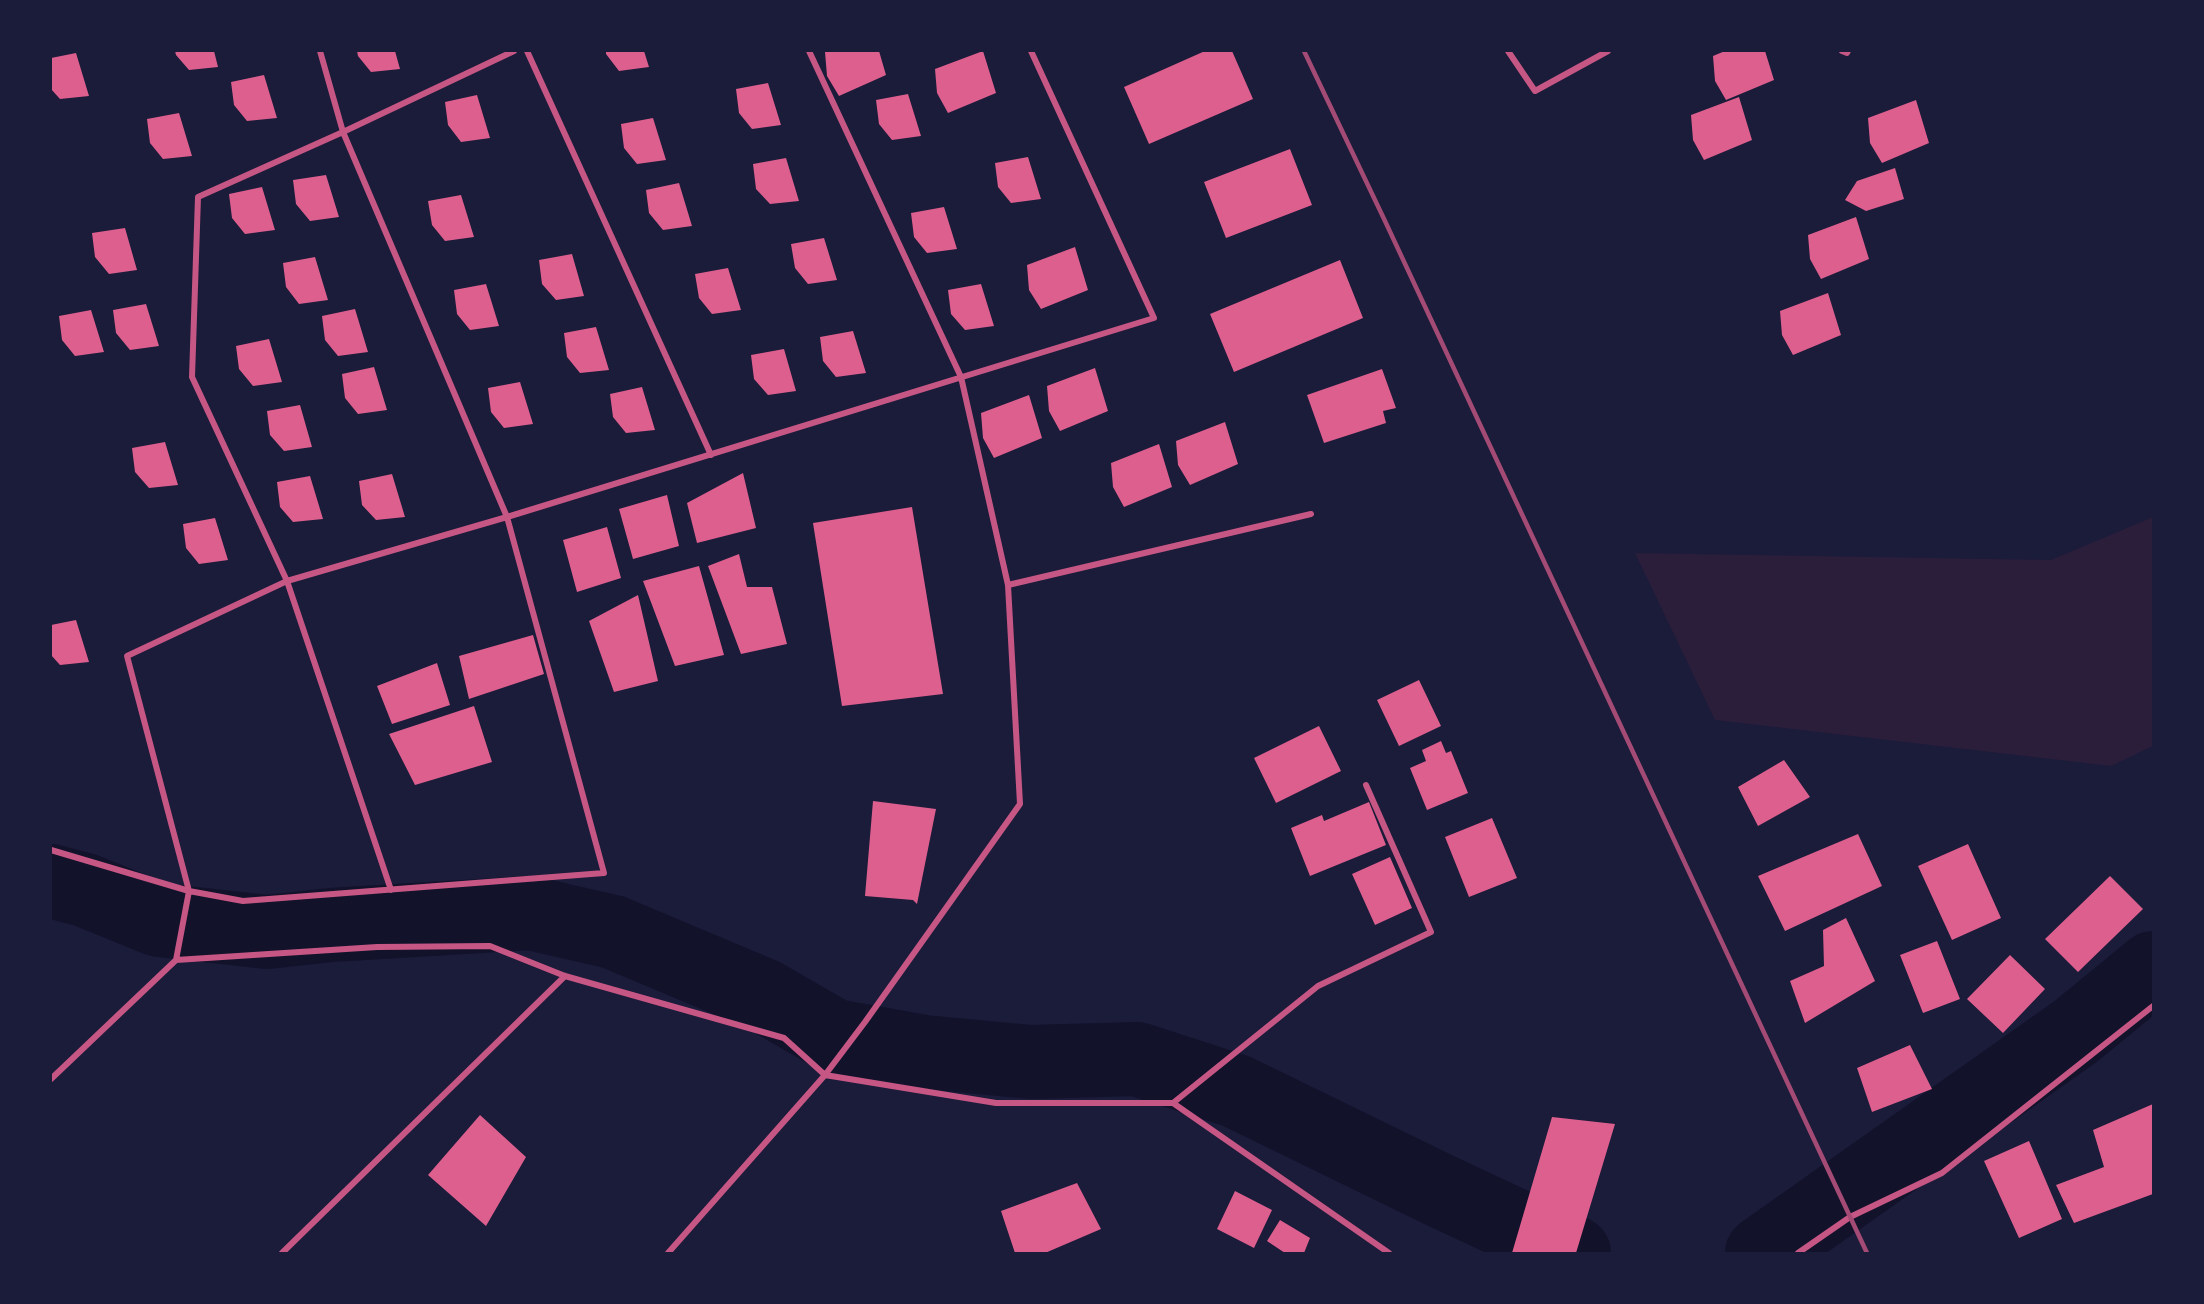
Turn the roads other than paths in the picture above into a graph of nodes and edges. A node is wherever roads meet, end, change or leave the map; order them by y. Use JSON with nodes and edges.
{"nodes":[{"id":1,"x":320,"y":51,"type":"edge"},
{"id":2,"x":514,"y":51,"type":"edge"},
{"id":3,"x":527,"y":51,"type":"edge"},
{"id":4,"x":808,"y":51,"type":"edge"},
{"id":5,"x":1031,"y":51,"type":"edge"},
{"id":6,"x":1508,"y":51,"type":"edge"},
{"id":7,"x":1608,"y":51,"type":"edge"},
{"id":8,"x":1842,"y":51,"type":"edge"},
{"id":9,"x":1848,"y":51,"type":"edge"},
{"id":10,"x":343,"y":132,"type":"junction"},
{"id":11,"x":962,"y":377,"type":"junction"},
{"id":12,"x":711,"y":454,"type":"junction"},
{"id":13,"x":1311,"y":514,"type":"dead end"},
{"id":14,"x":507,"y":518,"type":"junction"},
{"id":15,"x":287,"y":581,"type":"junction"},
{"id":16,"x":1008,"y":585,"type":"junction"},
{"id":17,"x":1366,"y":785,"type":"dead end"},
{"id":18,"x":51,"y":850,"type":"edge"},
{"id":19,"x":391,"y":890,"type":"junction"},
{"id":20,"x":189,"y":891,"type":"junction"},
{"id":21,"x":176,"y":960,"type":"junction"},
{"id":22,"x":565,"y":976,"type":"junction"},
{"id":23,"x":2153,"y":1006,"type":"edge"},
{"id":24,"x":825,"y":1074,"type":"junction"},
{"id":25,"x":51,"y":1079,"type":"edge"},
{"id":26,"x":1174,"y":1102,"type":"junction"},
{"id":27,"x":282,"y":1253,"type":"edge"},
{"id":28,"x":668,"y":1253,"type":"edge"},
{"id":29,"x":1389,"y":1253,"type":"edge"},
{"id":30,"x":1798,"y":1253,"type":"edge"}],
"edges":[{"from":1,"to":10,"type":"street"},
{"from":2,"to":10,"type":"street"},
{"from":3,"to":12,"type":"street"},
{"from":4,"to":11,"type":"street"},
{"from":5,"to":11,"type":"street"},
{"from":6,"to":7,"type":"street"},
{"from":8,"to":9,"type":"street"},
{"from":10,"to":14,"type":"street"},
{"from":10,"to":15,"type":"street"},
{"from":11,"to":12,"type":"street"},
{"from":11,"to":16,"type":"street"},
{"from":12,"to":14,"type":"street"},
{"from":13,"to":16,"type":"street"},
{"from":14,"to":15,"type":"street"},
{"from":14,"to":19,"type":"street"},
{"from":15,"to":19,"type":"street"},
{"from":15,"to":20,"type":"street"},
{"from":16,"to":24,"type":"street"},
{"from":17,"to":26,"type":"street"},
{"from":18,"to":20,"type":"street"},
{"from":19,"to":20,"type":"street"},
{"from":20,"to":21,"type":"street"},
{"from":21,"to":22,"type":"street"},
{"from":21,"to":25,"type":"street"},
{"from":22,"to":24,"type":"street"},
{"from":22,"to":27,"type":"street"},
{"from":23,"to":30,"type":"street"},
{"from":24,"to":26,"type":"street"},
{"from":24,"to":28,"type":"street"},
{"from":26,"to":29,"type":"street"}]}
